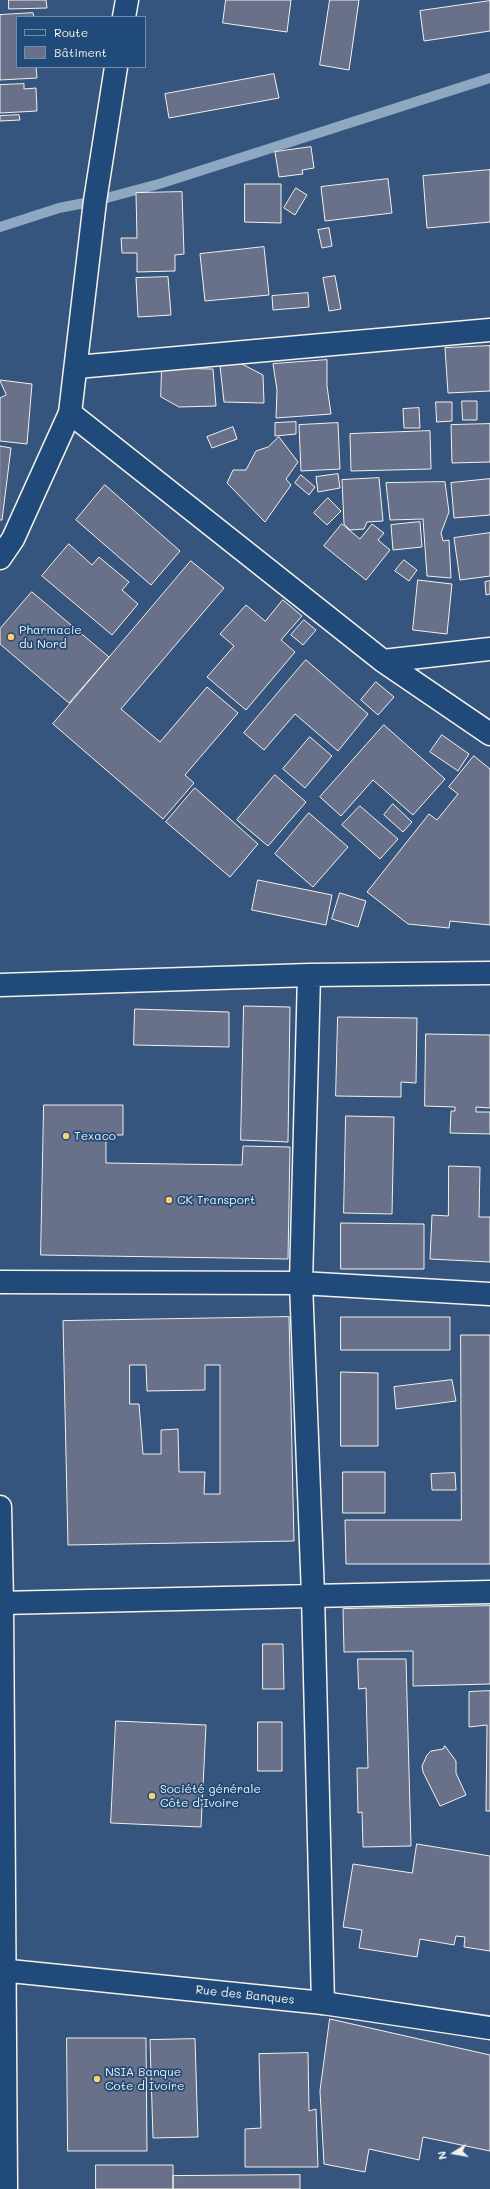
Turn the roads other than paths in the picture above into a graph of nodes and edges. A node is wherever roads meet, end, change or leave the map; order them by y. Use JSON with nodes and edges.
{"nodes":[{"id":1,"x":127,"y":0,"type":"edge"},
{"id":2,"x":124,"y":16,"type":"edge"},
{"id":3,"x":116,"y":68,"type":"edge"},
{"id":4,"x":490,"y":330,"type":"edge"},
{"id":5,"x":77,"y":367,"type":"junction"},
{"id":6,"x":70,"y":413,"type":"junction"},
{"id":7,"x":0,"y":558,"type":"edge"},
{"id":8,"x":490,"y":649,"type":"edge"},
{"id":9,"x":383,"y":661,"type":"junction"},
{"id":10,"x":490,"y":734,"type":"edge"},
{"id":11,"x":490,"y":973,"type":"edge"},
{"id":12,"x":309,"y":975,"type":"junction"},
{"id":13,"x":0,"y":985,"type":"edge"},
{"id":14,"x":0,"y":1282,"type":"edge"},
{"id":15,"x":301,"y":1283,"type":"junction"},
{"id":16,"x":490,"y":1294,"type":"edge"},
{"id":17,"x":0,"y":1507,"type":"edge"},
{"id":18,"x":490,"y":1592,"type":"edge"},
{"id":19,"x":313,"y":1594,"type":"junction"},
{"id":20,"x":1,"y":1603,"type":"edge"},
{"id":21,"x":2,"y":1970,"type":"edge"},
{"id":22,"x":323,"y":2003,"type":"junction"},
{"id":23,"x":490,"y":2028,"type":"edge"},
{"id":24,"x":6,"y":2189,"type":"edge"}],
"edges":[{"from":1,"to":2,"type":"street"},
{"from":3,"to":5,"type":"street"},
{"from":4,"to":5,"type":"street"},
{"from":5,"to":6,"type":"street"},
{"from":6,"to":7,"type":"street"},
{"from":6,"to":9,"type":"street"},
{"from":8,"to":9,"type":"street"},
{"from":9,"to":10,"type":"street"},
{"from":11,"to":12,"type":"street"},
{"from":12,"to":13,"type":"street"},
{"from":12,"to":15,"type":"street"},
{"from":14,"to":15,"type":"street"},
{"from":15,"to":16,"type":"street"},
{"from":15,"to":19,"type":"street"},
{"from":17,"to":20,"type":"street"},
{"from":18,"to":19,"type":"street"},
{"from":19,"to":20,"type":"street"},
{"from":19,"to":22,"type":"street"},
{"from":20,"to":21,"type":"street"},
{"from":21,"to":22,"type":"street","name":"Rue des Banques"},
{"from":21,"to":24,"type":"street"},
{"from":22,"to":23,"type":"street","name":"Rue des Banques"}]}
